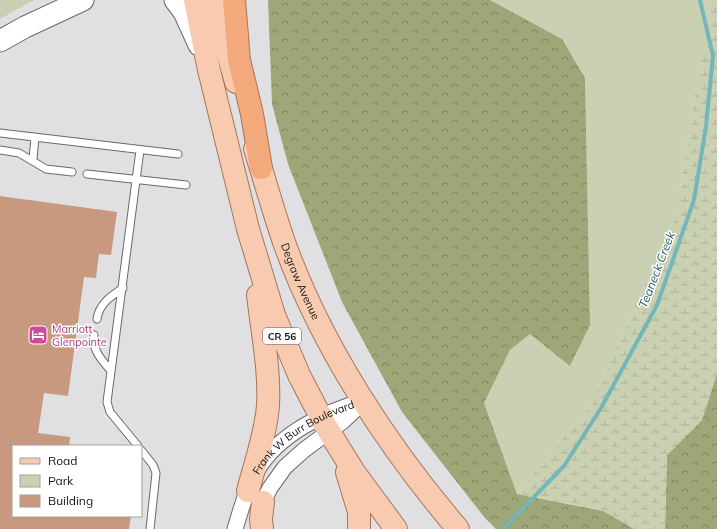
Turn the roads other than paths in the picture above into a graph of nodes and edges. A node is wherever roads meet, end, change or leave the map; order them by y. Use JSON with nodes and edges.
{"nodes":[{"id":1,"x":83,"y":0,"type":"edge"},
{"id":2,"x":175,"y":0,"type":"edge"},
{"id":3,"x":195,"y":0,"type":"edge"},
{"id":4,"x":213,"y":0,"type":"edge"},
{"id":5,"x":234,"y":0,"type":"edge"},
{"id":6,"x":0,"y":41,"type":"edge"},
{"id":7,"x":209,"y":70,"type":"junction"},
{"id":8,"x":0,"y":133,"type":"edge"},
{"id":9,"x":34,"y":137,"type":"junction"},
{"id":10,"x":0,"y":150,"type":"edge"},
{"id":11,"x":140,"y":150,"type":"junction"},
{"id":12,"x":178,"y":154,"type":"dead end"},
{"id":13,"x":33,"y":160,"type":"junction"},
{"id":14,"x":261,"y":168,"type":"junction"},
{"id":15,"x":72,"y":172,"type":"dead end"},
{"id":16,"x":88,"y":174,"type":"dead end"},
{"id":17,"x":137,"y":178,"type":"junction"},
{"id":18,"x":186,"y":185,"type":"dead end"},
{"id":19,"x":254,"y":250,"type":"junction"},
{"id":20,"x":123,"y":288,"type":"junction"},
{"id":21,"x":97,"y":319,"type":"dead end"},
{"id":22,"x":94,"y":336,"type":"dead end"},
{"id":23,"x":111,"y":372,"type":"junction"},
{"id":24,"x":364,"y":401,"type":"junction"},
{"id":25,"x":325,"y":425,"type":"junction"},
{"id":26,"x":137,"y":445,"type":"edge"},
{"id":27,"x":142,"y":451,"type":"edge"},
{"id":28,"x":342,"y":453,"type":"junction"},
{"id":29,"x":255,"y":496,"type":"junction"},
{"id":30,"x":150,"y":529,"type":"edge"},
{"id":31,"x":235,"y":529,"type":"edge"},
{"id":32,"x":252,"y":529,"type":"edge"},
{"id":33,"x":262,"y":529,"type":"edge"},
{"id":34,"x":359,"y":529,"type":"edge"},
{"id":35,"x":396,"y":529,"type":"edge"},
{"id":36,"x":458,"y":529,"type":"edge"}],
"edges":[{"from":1,"to":6,"type":"main road"},
{"from":2,"to":7,"type":"main road"},
{"from":3,"to":7,"type":"main road","number":"CR 56"},
{"from":4,"to":14,"type":"main road","name":"Degraw Avenue"},
{"from":5,"to":14,"type":"highway"},
{"from":7,"to":19,"type":"main road","number":"CR 56"},
{"from":8,"to":9,"type":"lane"},
{"from":9,"to":11,"type":"lane"},
{"from":9,"to":13,"type":"lane"},
{"from":10,"to":13,"type":"lane"},
{"from":11,"to":12,"type":"lane"},
{"from":11,"to":17,"type":"lane"},
{"from":13,"to":15,"type":"lane"},
{"from":14,"to":24,"type":"main road","name":"Degraw Avenue"},
{"from":16,"to":17,"type":"lane"},
{"from":17,"to":18,"type":"lane"},
{"from":17,"to":20,"type":"lane"},
{"from":19,"to":25,"type":"main road","number":"CR 56"},
{"from":19,"to":29,"type":"main road"},
{"from":20,"to":21,"type":"lane"},
{"from":20,"to":23,"type":"lane"},
{"from":22,"to":23,"type":"lane"},
{"from":23,"to":26,"type":"lane"},
{"from":24,"to":25,"type":"street","name":"Frank W Burr Boulevard"},
{"from":24,"to":36,"type":"main road","name":"Degraw Avenue"},
{"from":25,"to":28,"type":"main road","number":"CR 56"},
{"from":25,"to":29,"type":"street","name":"Frank W Burr Boulevard"},
{"from":27,"to":30,"type":"lane"},
{"from":28,"to":34,"type":"main road"},
{"from":28,"to":35,"type":"main road","number":"CR 56"},
{"from":29,"to":31,"type":"street","name":"Frank W Burr Boulevard"},
{"from":29,"to":32,"type":"street"},
{"from":29,"to":33,"type":"main road"}]}
